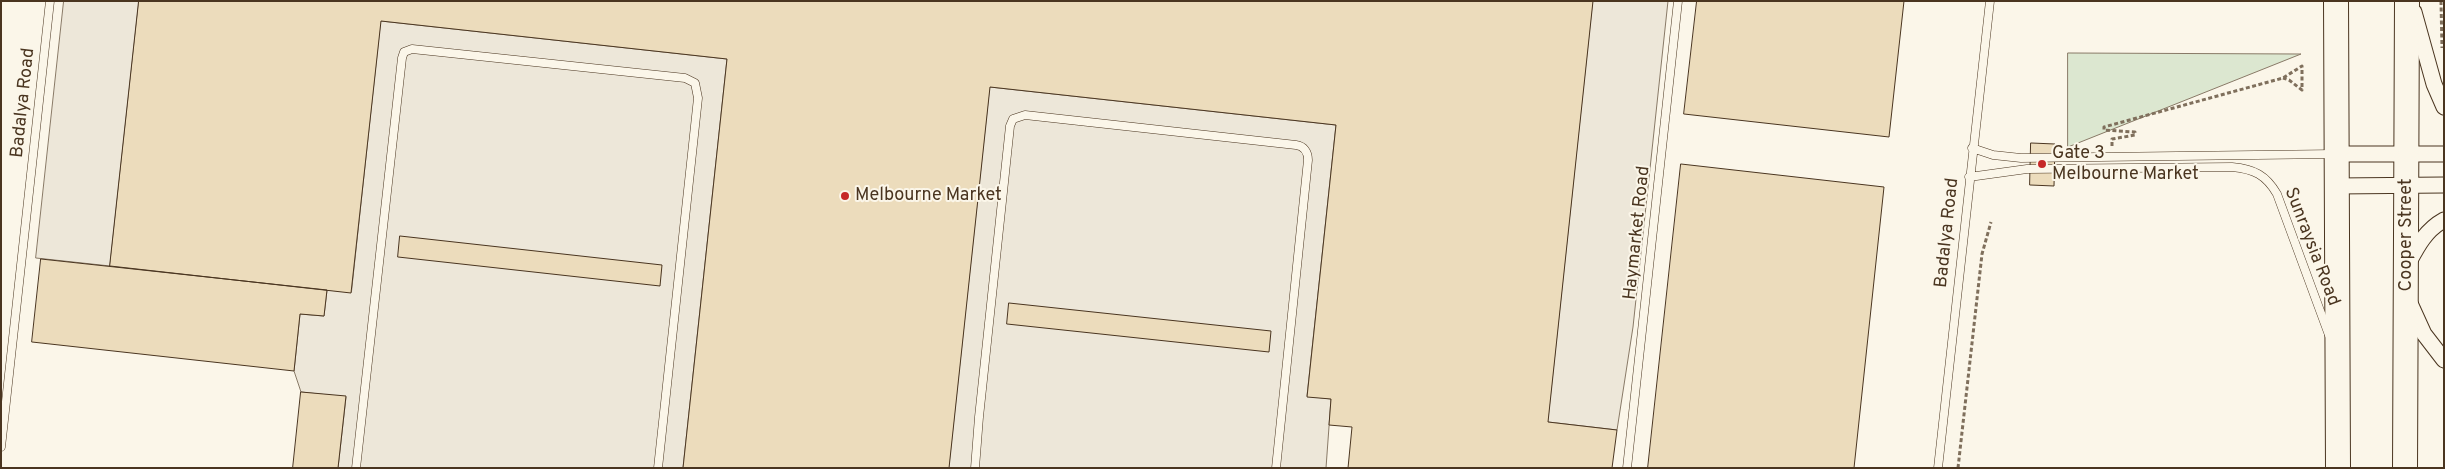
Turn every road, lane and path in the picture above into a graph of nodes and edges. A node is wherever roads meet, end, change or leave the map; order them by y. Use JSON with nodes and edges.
{"nodes":[{"id":1,"x":50,"y":1,"type":"edge"},
{"id":2,"x":1678,"y":1,"type":"edge"},
{"id":3,"x":1990,"y":1,"type":"edge"},
{"id":4,"x":2336,"y":1,"type":"edge"},
{"id":5,"x":2409,"y":1,"type":"edge"},
{"id":6,"x":2442,"y":1,"type":"edge"},
{"id":7,"x":2442,"y":55,"type":"dead end"},
{"id":8,"x":2283,"y":78,"type":"junction"},
{"id":9,"x":2444,"y":107,"type":"edge"},
{"id":10,"x":1972,"y":148,"type":"junction"},
{"id":11,"x":2335,"y":154,"type":"junction"},
{"id":12,"x":2407,"y":154,"type":"junction"},
{"id":13,"x":2444,"y":154,"type":"edge"},
{"id":14,"x":2112,"y":157,"type":"junction"},
{"id":15,"x":1969,"y":177,"type":"junction"},
{"id":16,"x":2444,"y":185,"type":"edge"},
{"id":17,"x":2336,"y":186,"type":"junction"},
{"id":18,"x":2407,"y":186,"type":"junction"},
{"id":19,"x":2444,"y":220,"type":"edge"},
{"id":20,"x":1990,"y":222,"type":"dead end"},
{"id":21,"x":2407,"y":265,"type":"junction"},
{"id":22,"x":2407,"y":295,"type":"junction"},
{"id":23,"x":2337,"y":356,"type":"junction"},
{"id":24,"x":2444,"y":360,"type":"edge"},
{"id":25,"x":1,"y":447,"type":"edge"},
{"id":26,"x":356,"y":468,"type":"edge"},
{"id":27,"x":658,"y":468,"type":"edge"},
{"id":28,"x":975,"y":468,"type":"edge"},
{"id":29,"x":1276,"y":468,"type":"edge"},
{"id":30,"x":1627,"y":468,"type":"edge"},
{"id":31,"x":1938,"y":468,"type":"edge"},
{"id":32,"x":1958,"y":468,"type":"edge"},
{"id":33,"x":2338,"y":468,"type":"edge"},
{"id":34,"x":2405,"y":468,"type":"edge"}],
"edges":[{"from":1,"to":25,"type":"lane","name":"Badalya Road"},
{"from":2,"to":30,"type":"lane","name":"Haymarket Road"},
{"from":3,"to":10,"type":"lane","name":"Badalya Road"},
{"from":4,"to":11,"type":"main road"},
{"from":5,"to":9,"type":"street"},
{"from":5,"to":12,"type":"main road","name":"Cooper Street"},
{"from":6,"to":7,"type":"path"},
{"from":8,"to":8,"type":"path"},
{"from":8,"to":14,"type":"path"},
{"from":10,"to":14,"type":"lane"},
{"from":10,"to":15,"type":"lane","name":"Badalya Road"},
{"from":11,"to":12,"type":"street"},
{"from":11,"to":14,"type":"lane"},
{"from":11,"to":17,"type":"main road"},
{"from":12,"to":13,"type":"street"},
{"from":12,"to":18,"type":"main road","name":"Cooper Street"},
{"from":15,"to":23,"type":"lane","name":"Sunraysia Road"},
{"from":15,"to":31,"type":"lane","name":"Badalya Road"},
{"from":16,"to":18,"type":"street"},
{"from":17,"to":18,"type":"street"},
{"from":17,"to":23,"type":"main road"},
{"from":18,"to":21,"type":"main road","name":"Cooper Street"},
{"from":19,"to":21,"type":"street"},
{"from":20,"to":32,"type":"path"},
{"from":21,"to":22,"type":"main road","name":"Cooper Street"},
{"from":22,"to":24,"type":"street"},
{"from":22,"to":34,"type":"main road","name":"Cooper Street"},
{"from":23,"to":33,"type":"main road"},
{"from":26,"to":27,"type":"lane"},
{"from":28,"to":29,"type":"lane"}]}
